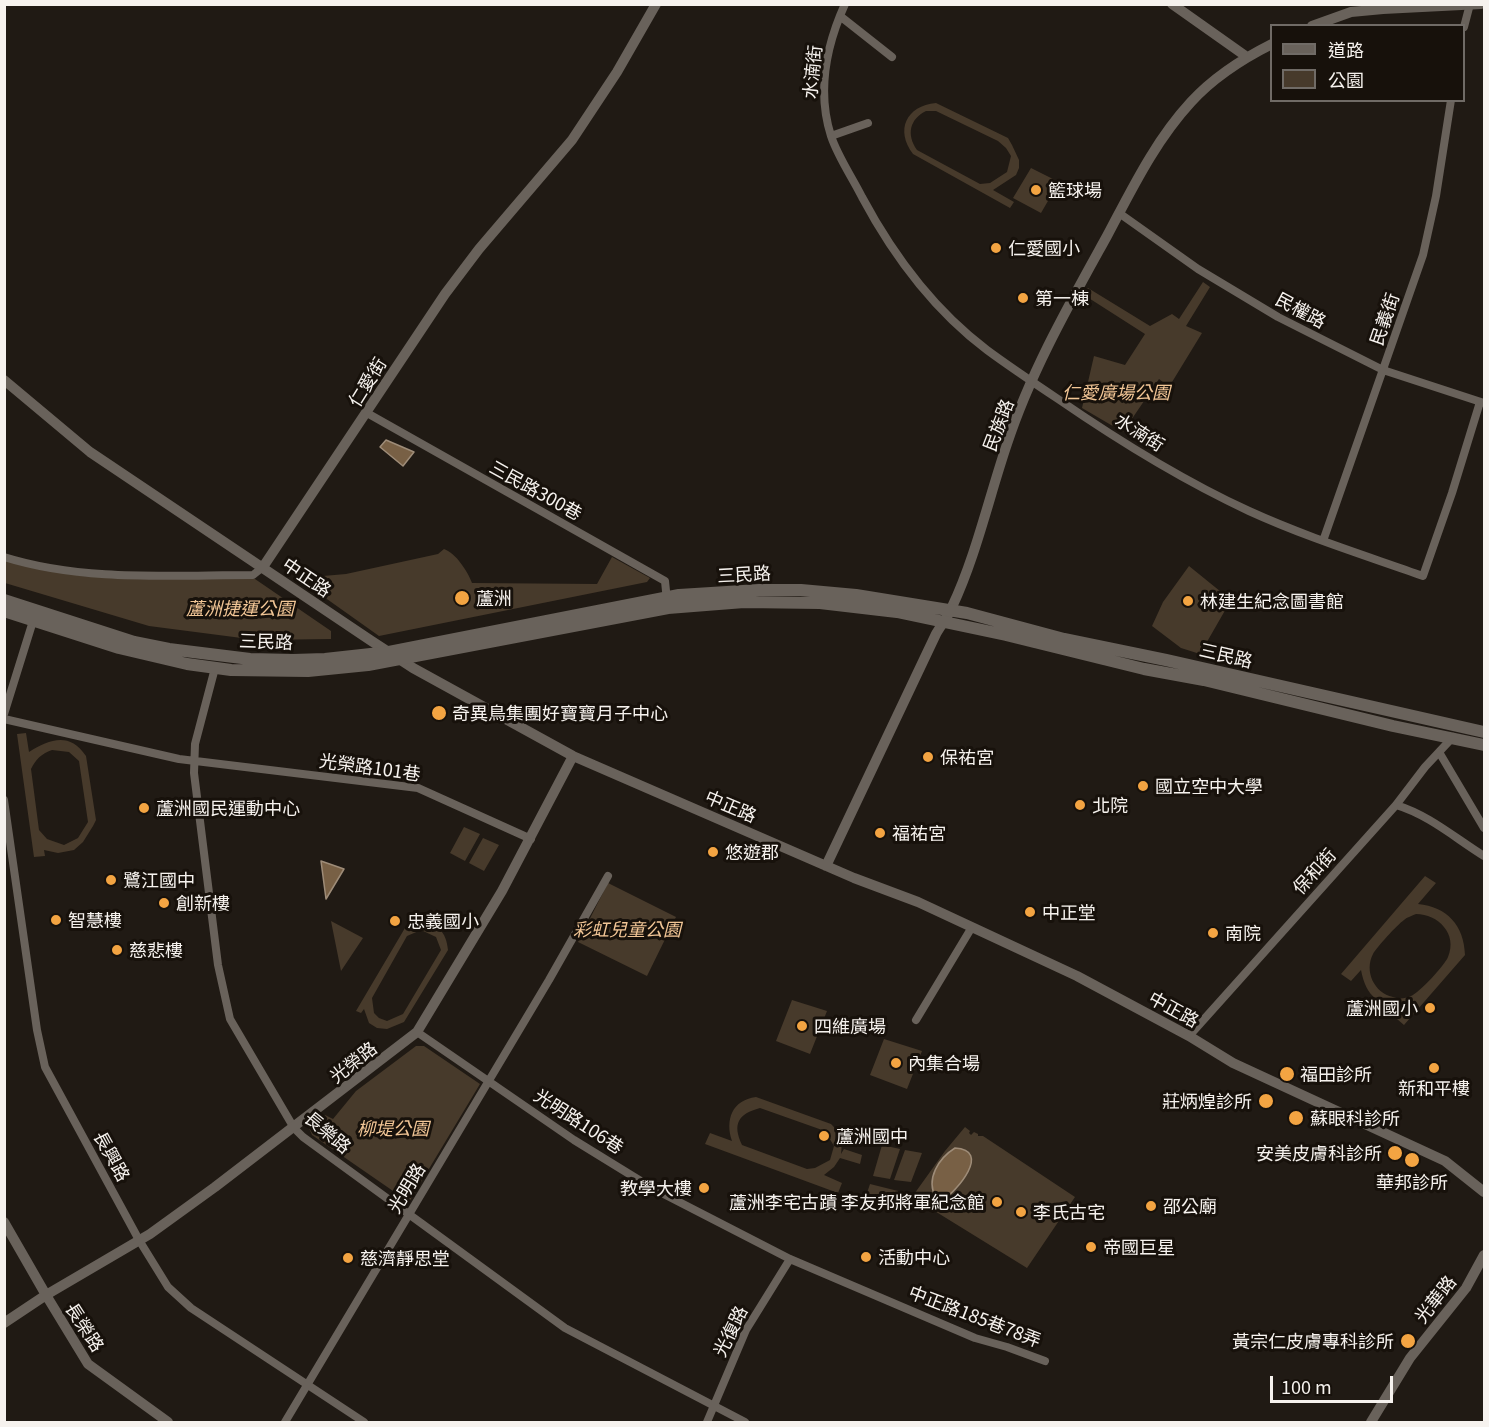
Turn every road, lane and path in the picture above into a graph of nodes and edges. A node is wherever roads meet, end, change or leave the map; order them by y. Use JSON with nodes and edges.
{"nodes":[{"id":1,"x":656,"y":4,"type":"edge"},
{"id":2,"x":844,"y":4,"type":"edge"},
{"id":3,"x":1172,"y":4,"type":"edge"},
{"id":4,"x":1481,"y":4,"type":"edge"},
{"id":5,"x":1469,"y":5,"type":"edge"},
{"id":6,"x":1401,"y":7,"type":"edge"},
{"id":7,"x":840,"y":16,"type":"junction"},
{"id":8,"x":1318,"y":24,"type":"edge"},
{"id":9,"x":1465,"y":24,"type":"edge"},
{"id":10,"x":1270,"y":45,"type":"edge"},
{"id":11,"x":892,"y":57,"type":"dead end"},
{"id":12,"x":1247,"y":57,"type":"junction"},
{"id":13,"x":1451,"y":102,"type":"edge"},
{"id":14,"x":868,"y":123,"type":"dead end"},
{"id":15,"x":831,"y":136,"type":"junction"},
{"id":16,"x":1119,"y":213,"type":"junction"},
{"id":17,"x":1383,"y":370,"type":"junction"},
{"id":18,"x":4,"y":380,"type":"edge"},
{"id":19,"x":1032,"y":381,"type":"junction"},
{"id":20,"x":1482,"y":402,"type":"edge"},
{"id":21,"x":367,"y":413,"type":"junction"},
{"id":22,"x":1323,"y":542,"type":"junction"},
{"id":23,"x":4,"y":557,"type":"edge"},
{"id":24,"x":263,"y":567,"type":"junction"},
{"id":25,"x":4,"y":600,"type":"edge"},
{"id":26,"x":667,"y":602,"type":"junction"},
{"id":27,"x":951,"y":610,"type":"junction"},
{"id":28,"x":4,"y":611,"type":"edge"},
{"id":29,"x":33,"y":621,"type":"junction"},
{"id":30,"x":943,"y":622,"type":"junction"},
{"id":31,"x":394,"y":655,"type":"junction"},
{"id":32,"x":215,"y":668,"type":"junction"},
{"id":33,"x":4,"y":714,"type":"edge"},
{"id":34,"x":4,"y":719,"type":"edge"},
{"id":35,"x":1462,"y":727,"type":"junction"},
{"id":36,"x":1485,"y":732,"type":"edge"},
{"id":37,"x":1451,"y":738,"type":"junction"},
{"id":38,"x":1485,"y":745,"type":"edge"},
{"id":39,"x":1438,"y":753,"type":"junction"},
{"id":40,"x":573,"y":756,"type":"junction"},
{"id":41,"x":194,"y":761,"type":"junction"},
{"id":42,"x":4,"y":800,"type":"edge"},
{"id":43,"x":1396,"y":805,"type":"junction"},
{"id":44,"x":1485,"y":828,"type":"edge"},
{"id":45,"x":531,"y":839,"type":"junction"},
{"id":46,"x":1485,"y":856,"type":"edge"},
{"id":47,"x":826,"y":866,"type":"junction"},
{"id":48,"x":608,"y":876,"type":"dead end"},
{"id":49,"x":972,"y":927,"type":"junction"},
{"id":50,"x":916,"y":1020,"type":"dead end"},
{"id":51,"x":417,"y":1032,"type":"junction"},
{"id":52,"x":1190,"y":1036,"type":"junction"},
{"id":53,"x":489,"y":1081,"type":"junction"},
{"id":54,"x":294,"y":1128,"type":"junction"},
{"id":55,"x":1485,"y":1192,"type":"edge"},
{"id":56,"x":409,"y":1214,"type":"junction"},
{"id":57,"x":4,"y":1222,"type":"edge"},
{"id":58,"x":140,"y":1240,"type":"junction"},
{"id":59,"x":1485,"y":1255,"type":"edge"},
{"id":60,"x":790,"y":1259,"type":"junction"},
{"id":61,"x":46,"y":1295,"type":"junction"},
{"id":62,"x":4,"y":1323,"type":"edge"},
{"id":63,"x":1045,"y":1361,"type":"dead end"},
{"id":64,"x":307,"y":1385,"type":"junction"},
{"id":65,"x":713,"y":1407,"type":"junction"},
{"id":66,"x":168,"y":1422,"type":"edge"},
{"id":67,"x":285,"y":1422,"type":"edge"},
{"id":68,"x":364,"y":1422,"type":"edge"},
{"id":69,"x":707,"y":1422,"type":"edge"},
{"id":70,"x":745,"y":1422,"type":"edge"},
{"id":71,"x":1371,"y":1422,"type":"edge"}],
"edges":[{"from":1,"to":21,"type":"street","name":"仁愛街"},
{"from":2,"to":7,"type":"street","name":"水湳街"},
{"from":3,"to":12,"type":"street"},
{"from":4,"to":5,"type":"street"},
{"from":5,"to":6,"type":"street"},
{"from":5,"to":9,"type":"street"},
{"from":6,"to":8,"type":"street"},
{"from":7,"to":11,"type":"street"},
{"from":7,"to":15,"type":"street","name":"水湳街"},
{"from":10,"to":12,"type":"street","name":"民族路"},
{"from":12,"to":16,"type":"street","name":"民族路"},
{"from":13,"to":17,"type":"street","name":"民義街"},
{"from":14,"to":15,"type":"street"},
{"from":15,"to":19,"type":"street","name":"水湳街"},
{"from":16,"to":17,"type":"street","name":"民權路"},
{"from":16,"to":19,"type":"street","name":"民族路"},
{"from":17,"to":20,"type":"street","name":"民權路"},
{"from":17,"to":22,"type":"street","name":"民義街"},
{"from":18,"to":24,"type":"street","name":"中正路"},
{"from":19,"to":22,"type":"street","name":"水湳街"},
{"from":19,"to":27,"type":"street","name":"民族路"},
{"from":20,"to":22,"type":"street","name":"水湳街"},
{"from":21,"to":24,"type":"street","name":"仁愛街"},
{"from":21,"to":26,"type":"street","name":"三民路300巷"},
{"from":23,"to":24,"type":"street"},
{"from":24,"to":31,"type":"street","name":"中正路"},
{"from":25,"to":31,"type":"main road","name":"三民路"},
{"from":26,"to":27,"type":"main road","name":"三民路"},
{"from":26,"to":30,"type":"main road","name":"三民路"},
{"from":26,"to":31,"type":"main road","name":"三民路"},
{"from":27,"to":30,"type":"street","name":"民族路"},
{"from":27,"to":35,"type":"main road","name":"三民路"},
{"from":28,"to":29,"type":"main road","name":"三民路"},
{"from":29,"to":32,"type":"main road","name":"三民路"},
{"from":29,"to":33,"type":"street"},
{"from":30,"to":37,"type":"main road","name":"三民路"},
{"from":30,"to":47,"type":"street","name":"民族路"},
{"from":31,"to":32,"type":"main road","name":"三民路"},
{"from":31,"to":40,"type":"street","name":"中正路"},
{"from":32,"to":41,"type":"street","name":"長樂路"},
{"from":34,"to":41,"type":"street","name":"光榮路101巷"},
{"from":35,"to":36,"type":"main road","name":"三民路"},
{"from":35,"to":37,"type":"street","name":"保和街"},
{"from":37,"to":38,"type":"main road","name":"三民路"},
{"from":37,"to":39,"type":"street","name":"保和街"},
{"from":39,"to":43,"type":"street","name":"保和街"},
{"from":39,"to":44,"type":"street"},
{"from":40,"to":45,"type":"street","name":"光榮路"},
{"from":40,"to":47,"type":"street","name":"中正路"},
{"from":41,"to":45,"type":"street","name":"光榮路101巷"},
{"from":41,"to":54,"type":"street","name":"長樂路"},
{"from":42,"to":58,"type":"street","name":"長興路"},
{"from":43,"to":46,"type":"street"},
{"from":43,"to":52,"type":"street","name":"保和街"},
{"from":45,"to":51,"type":"street","name":"光榮路"},
{"from":47,"to":49,"type":"street","name":"中正路"},
{"from":48,"to":53,"type":"street","name":"光明路"},
{"from":49,"to":50,"type":"street"},
{"from":49,"to":52,"type":"street","name":"中正路"},
{"from":51,"to":53,"type":"street","name":"光明路106巷"},
{"from":51,"to":54,"type":"street","name":"光榮路"},
{"from":52,"to":55,"type":"street","name":"中正路"},
{"from":53,"to":56,"type":"street","name":"光明路"},
{"from":53,"to":60,"type":"street","name":"光明路106巷"},
{"from":54,"to":56,"type":"street","name":"長樂路"},
{"from":54,"to":58,"type":"street","name":"光榮路"},
{"from":56,"to":64,"type":"street","name":"光明路"},
{"from":56,"to":65,"type":"street","name":"長樂路"},
{"from":57,"to":61,"type":"street","name":"長榮路"},
{"from":58,"to":61,"type":"street","name":"光榮路"},
{"from":58,"to":64,"type":"street","name":"長興路"},
{"from":59,"to":71,"type":"street","name":"光華路"},
{"from":60,"to":63,"type":"street","name":"中正路185巷78弄"},
{"from":60,"to":65,"type":"street","name":"光復路"},
{"from":61,"to":62,"type":"street","name":"光榮路"},
{"from":61,"to":66,"type":"street","name":"長榮路"},
{"from":64,"to":67,"type":"street","name":"光明路"},
{"from":64,"to":68,"type":"street","name":"長興路"},
{"from":65,"to":69,"type":"street","name":"光復路"},
{"from":65,"to":70,"type":"street","name":"長樂路"}]}
